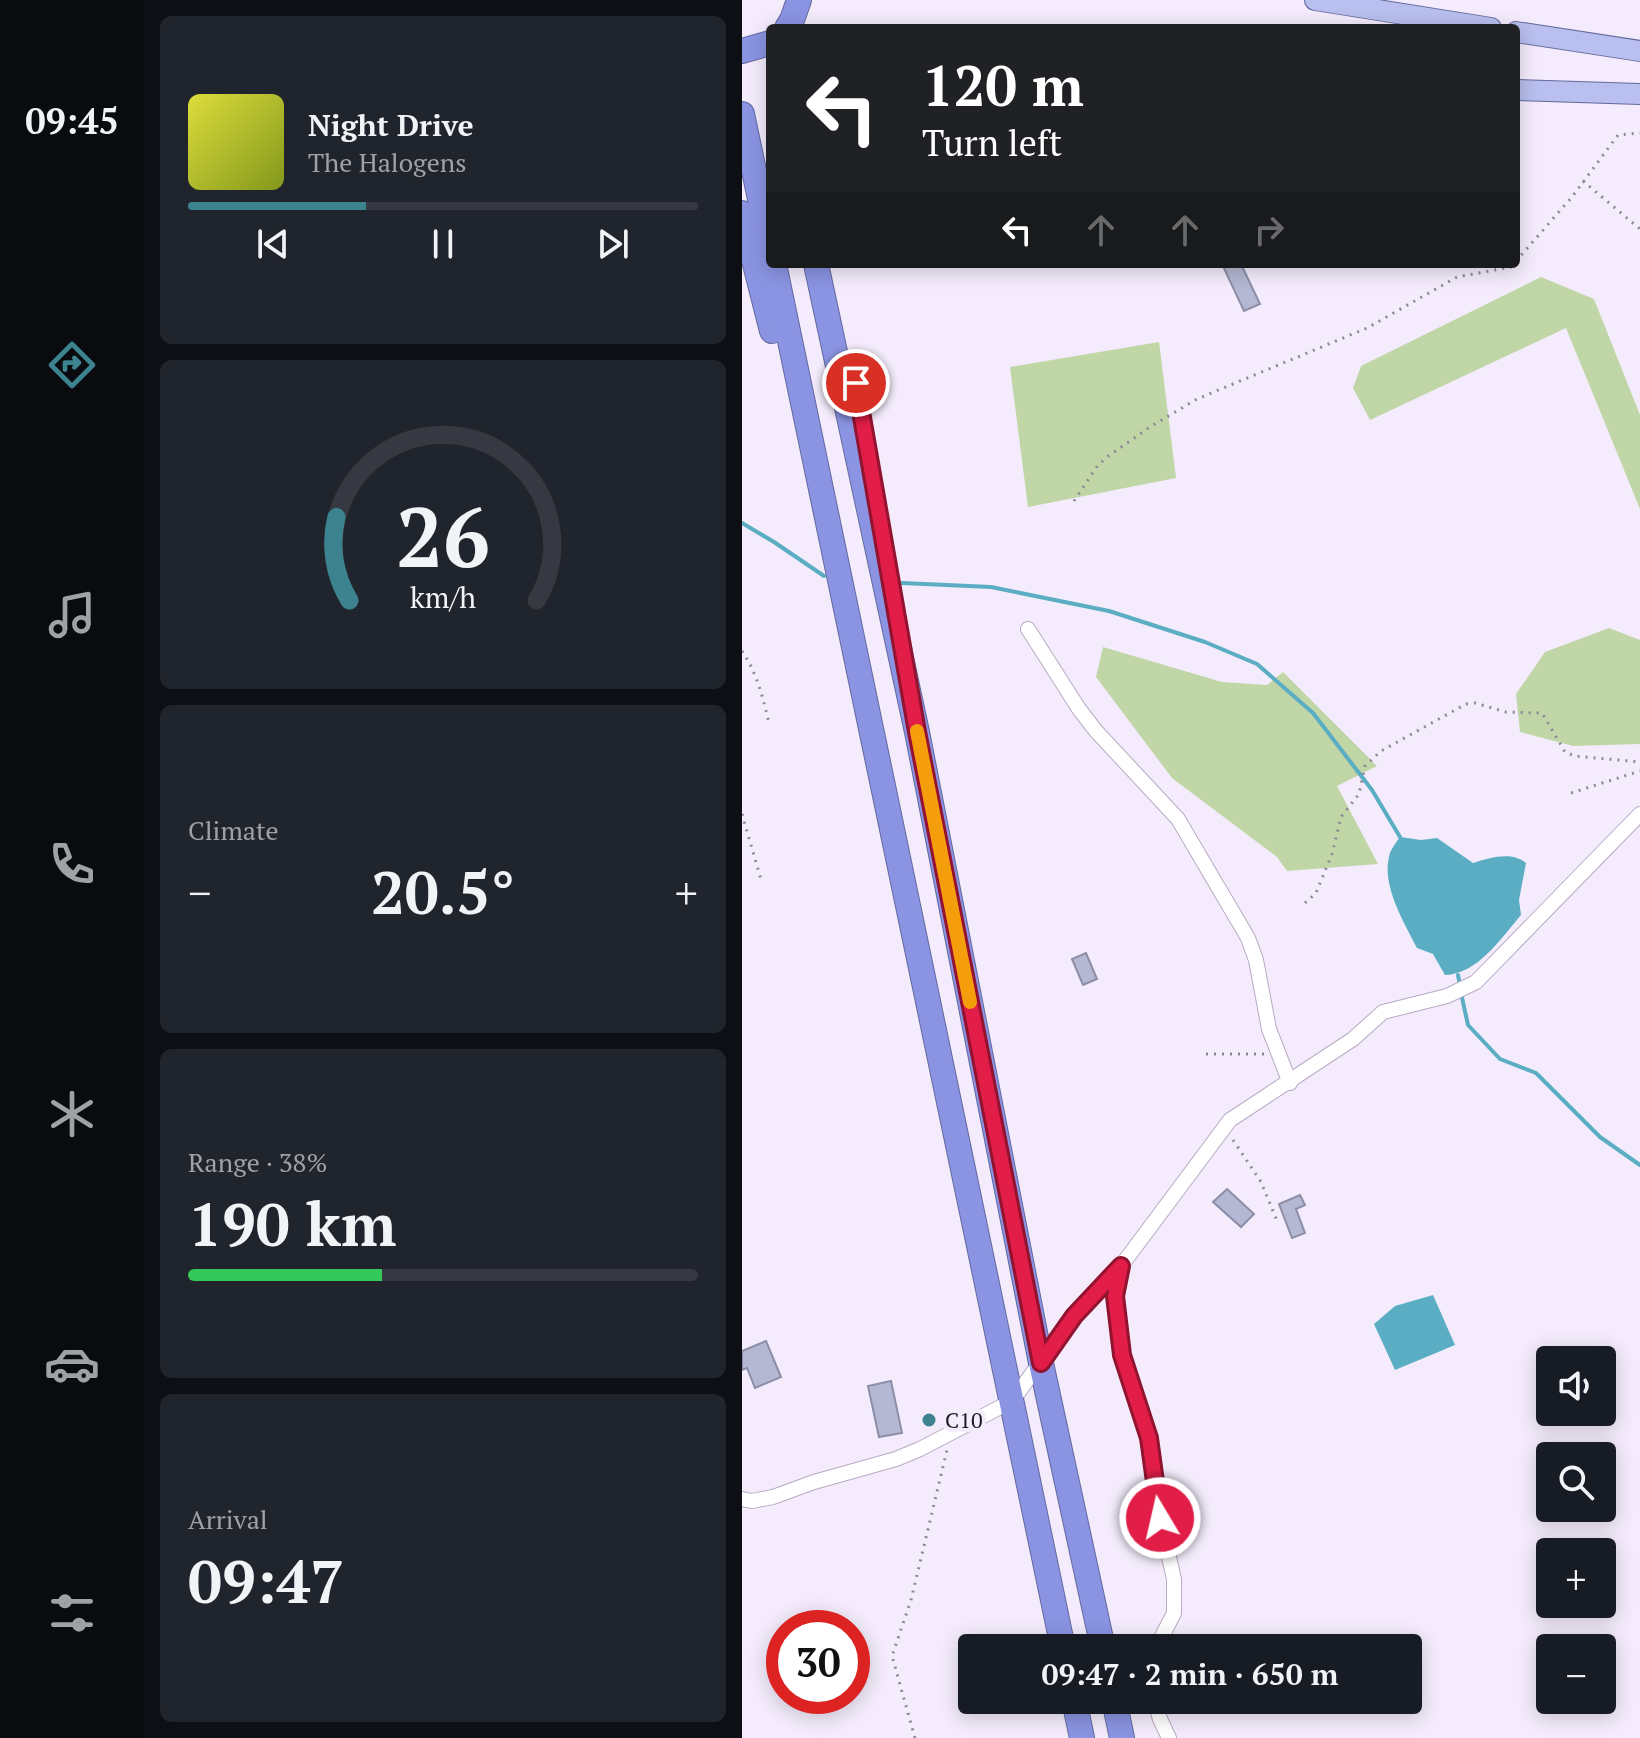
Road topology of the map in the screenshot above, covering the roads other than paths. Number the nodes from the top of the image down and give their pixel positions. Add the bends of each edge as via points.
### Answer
1 (1315, 0) edge
2 (1466, 24) edge
3 (1520, 33) edge
4 (766, 44) edge
5 (742, 51) edge
6 (1640, 51) edge
7 (1520, 90) edge
8 (1640, 94) edge
9 (742, 114) edge
10 (742, 213) edge
11 (766, 227) edge
12 (775, 268) edge
13 (817, 268) edge
14 (835, 268) edge
15 (1028, 629) dead end
16 (917, 732) junction
17 (874, 736) junction
18 (1640, 814) edge
19 (1290, 1083) junction
20 (1121, 1266) junction
21 (1041, 1363) junction
22 (1012, 1401) junction
23 (742, 1499) edge
24 (1060, 1634) edge
25 (1100, 1634) edge
26 (1163, 1634) edge
27 (1077, 1714) edge
28 (1117, 1714) edge
29 (1158, 1714) edge
30 (1082, 1738) edge
31 (1122, 1738) edge
32 (1169, 1738) edge

1 - 2 main road
3 - 6 main road
4 - 5 highway
7 - 8 main road
9 - 11 highway
10 - 17 highway
12 - 17 highway
13 - 16 highway
14 - 16 highway
15 - 19 street via 1096,731 1178,819 1248,938 1269,1029
16 - 21 highway
17 - 22 highway
18 - 19 street via 1476,982 1447,996 1383,1012
19 - 20 street via 1230,1120
20 - 21 street via 1074,1316
20 - 26 street via 1115,1296 1122,1355 1149,1438 1156,1501 1174,1579 1174,1613
21 - 22 street
21 - 25 highway
22 - 23 street via 896,1459 773,1497
22 - 24 highway
27 - 30 highway
28 - 31 highway
29 - 32 street

